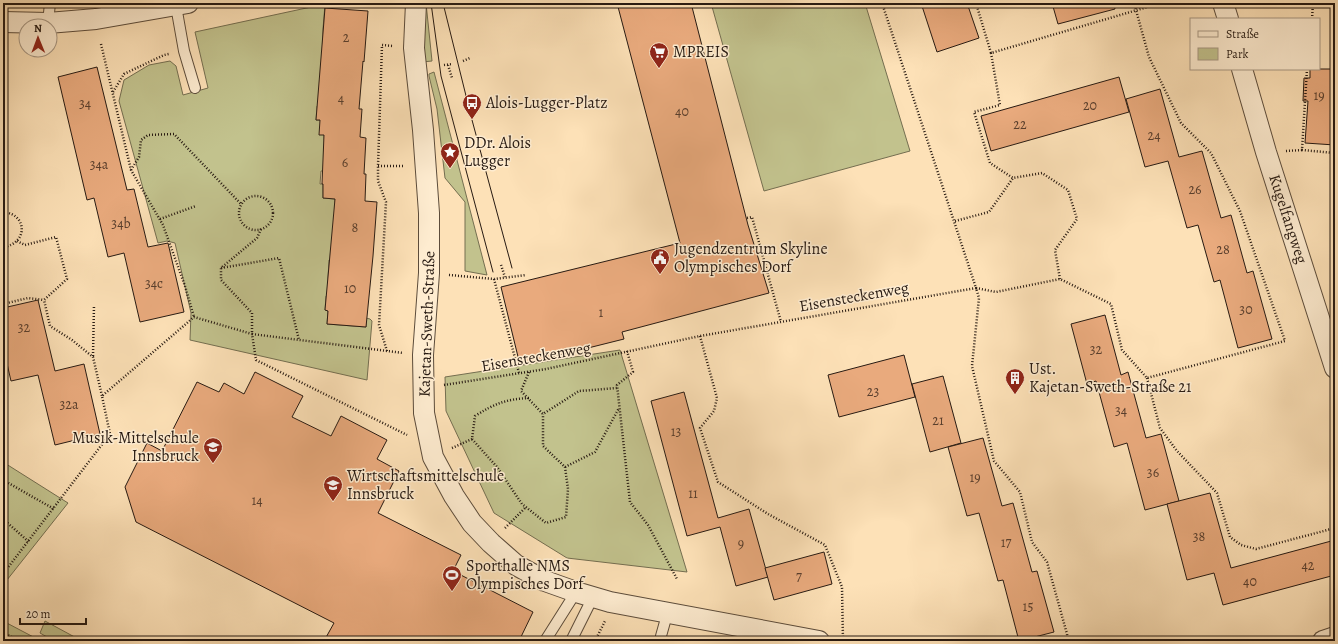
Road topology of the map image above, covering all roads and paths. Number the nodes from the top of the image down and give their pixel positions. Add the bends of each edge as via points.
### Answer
1 (50, 3) edge
2 (416, 3) edge
3 (882, 3) edge
4 (976, 3) edge
5 (1134, 3) edge
6 (1161, 3) edge
7 (1223, 3) edge
8 (1313, 3) edge
9 (182, 4) edge
10 (1136, 11) junction
11 (48, 18) edge
12 (1228, 18) edge
13 (1312, 18) edge
14 (3, 22) edge
15 (18, 22) edge
16 (58, 22) edge
17 (101, 44) dead end
18 (414, 48) junction
19 (184, 51) junction
20 (991, 53) junction
21 (470, 58) dead end
22 (462, 61) dead end
23 (452, 64) dead end
24 (444, 65) dead end
25 (448, 65) junction
26 (1242, 70) edge
27 (1307, 70) edge
28 (452, 78) dead end
29 (195, 88) dead end
30 (113, 92) junction
31 (1335, 153) edge
32 (378, 166) junction
33 (402, 166) dead end
34 (131, 170) junction
35 (1013, 178) junction
36 (241, 204) junction
37 (196, 206) dead end
38 (3, 212) edge
39 (747, 218) dead end
40 (160, 219) junction
41 (955, 221) junction
42 (261, 229) junction
43 (17, 241) junction
44 (3, 247) edge
45 (501, 265) dead end
46 (221, 268) junction
47 (430, 273) junction
48 (526, 275) dead end
49 (504, 277) junction
50 (494, 279) junction
51 (1060, 279) junction
52 (976, 288) junction
53 (44, 300) junction
54 (3, 304) edge
55 (94, 305) dead end
56 (194, 317) junction
57 (781, 322) junction
58 (252, 334) junction
59 (700, 336) junction
60 (299, 340) junction
61 (387, 350) junction
62 (627, 351) junction
63 (423, 355) junction
64 (93, 357) junction
65 (1335, 368) edge
66 (529, 372) junction
67 (519, 373) junction
68 (1147, 378) junction
69 (442, 386) dead end
70 (617, 388) junction
71 (102, 396) junction
72 (529, 398) junction
73 (620, 407) junction
74 (543, 414) junction
75 (430, 443) junction
76 (565, 467) junction
77 (3, 480) edge
78 (526, 507) junction
79 (54, 509) junction
80 (3, 519) edge
81 (1335, 528) edge
82 (29, 542) junction
83 (491, 544) junction
84 (3, 574) edge
85 (677, 578) dead end
86 (585, 594) junction
87 (668, 612) junction
88 (3, 632) edge
89 (1335, 637) edge
90 (18, 641) edge
91 (545, 641) edge
92 (571, 641) edge
93 (662, 641) edge
94 (819, 641) edge
95 (843, 641) edge
96 (1068, 641) edge
97 (1323, 641) edge

1 - 11 lane
2 - 18 street, Kajetan-Sweth-Straße
3 - 41 path
4 - 20 path
5 - 10 path
6 - 10 path
7 - 12 street
8 - 13 path
9 - 16 street via 96,19
9 - 19 lane
10 - 20 path
10 - 68 path via 1149,57 1181,123 1211,153 1240,210 1285,341
14 - 15 street
17 - 30 path
18 - 32 path via 382,45
18 - 47 street, Kajetan-Sweth-Straße via 429,213
19 - 29 lane
19 - 30 path via 164,55 124,74
20 - 35 path via 1000,105 974,112 990,163
21 - 22 path
23 - 25 path
24 - 25 path
25 - 28 path
26 - 65 street, Kugelfangweg
27 - 31 path via 1302,150
30 - 34 path
32 - 33 path
32 - 61 path via 378,181 386,202 379,325
34 - 36 path via 138,157 141,140 148,135 174,134
34 - 40 path
35 - 41 path via 989,212
35 - 51 path via 1042,173 1068,190 1077,219 1055,250
36 - 42 path via 241,221 245,226
36 - 42 path via 249,197 255,196 270,202 274,212 273,218
37 - 40 path
38 - 43 path via 18,220 22,231
39 - 57 path via 752,217
40 - 56 path
41 - 52 path
42 - 46 path via 257,238
43 - 44 path via 13,245
43 - 53 path via 25,245 56,237 67,279
45 - 49 path
46 - 58 path via 221,280 252,313
46 - 60 path via 279,258
47 - 50 path
47 - 63 street, Kajetan-Sweth-Straße
48 - 49 path
49 - 50 path
50 - 67 path
51 - 52 path via 996,292
51 - 68 path via 1111,304 1122,350
52 - 57 path, Eisensteckenweg
52 - 96 path via 979,298 972,366 994,461 1020,492 1032,542 1047,562
53 - 54 path via 28,298
53 - 64 path via 50,326
55 - 64 path
56 - 58 path
56 - 71 path
57 - 59 path, Eisensteckenweg
58 - 60 path
58 - 75 path via 256,360 407,435
59 - 62 path, Eisensteckenweg
59 - 95 path via 717,398 714,411 700,428 718,482 768,514 825,545 842,587
60 - 61 path
61 - 63 path
62 - 66 path, Eisensteckenweg
62 - 70 path via 633,372 617,385
63 - 75 street, Kajetan-Sweth-Straße via 424,413
64 - 71 path
66 - 67 path, Eisensteckenweg
66 - 72 path via 521,391
67 - 69 path, Eisensteckenweg
68 - 81 path via 1160,428 1217,492 1230,537 1241,545 1256,549
70 - 73 path
70 - 74 path via 578,391
71 - 79 path via 110,434
72 - 74 path
72 - 78 path via 511,399 475,416 472,439 497,467
73 - 76 path via 595,452
73 - 85 path via 630,502 648,525
74 - 76 path via 544,446
75 - 83 street, Kajetan-Sweth-Straße via 433,457 454,496 472,523
76 - 78 path via 568,488 566,517 546,523
77 - 79 path
78 - 83 path
79 - 82 path
80 - 82 path
82 - 84 path
83 - 86 street, Kajetan-Sweth-Straße via 516,565 545,581
86 - 87 street, Kajetan-Sweth-Straße via 610,602
86 - 91 lane
86 - 92 lane
87 - 93 lane
87 - 94 street, Kajetan-Sweth-Straße
88 - 90 path
89 - 97 street

